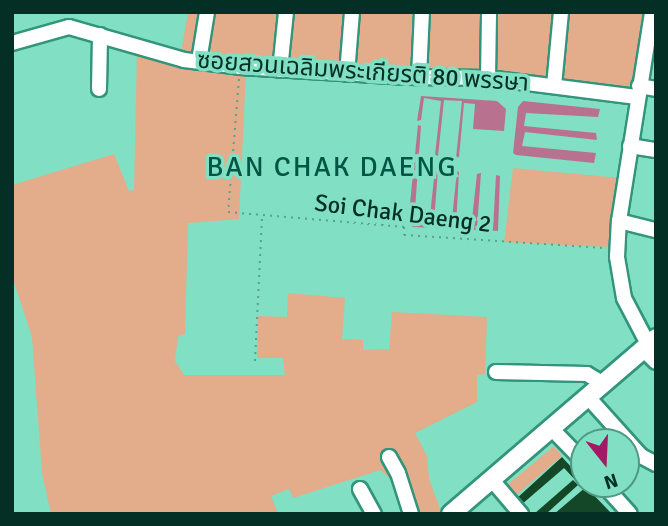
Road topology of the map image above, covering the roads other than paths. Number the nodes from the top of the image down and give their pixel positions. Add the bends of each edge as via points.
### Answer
1 (207, 12) edge
2 (286, 12) edge
3 (352, 12) edge
4 (422, 12) edge
5 (489, 12) edge
6 (561, 12) edge
7 (652, 12) edge
8 (652, 33) edge
9 (100, 35) junction
10 (12, 43) edge
11 (199, 61) junction
12 (280, 70) junction
13 (347, 74) junction
14 (419, 78) junction
15 (488, 78) junction
16 (554, 86) junction
17 (99, 89) dead end
18 (656, 89) edge
19 (638, 92) junction
20 (630, 146) junction
21 (656, 150) edge
22 (619, 221) junction
23 (656, 230) edge
24 (651, 348) edge
25 (496, 372) dead end
26 (602, 383) junction
27 (587, 397) junction
28 (551, 428) junction
29 (570, 448) edge
30 (389, 457) dead end
31 (656, 464) edge
32 (492, 480) junction
33 (360, 489) dead end
34 (616, 498) edge
35 (453, 513) edge
36 (374, 514) edge
37 (411, 514) edge
38 (521, 514) edge
39 (630, 514) edge

1 - 11 street
2 - 12 street
3 - 13 street
4 - 14 street
5 - 15 street
6 - 16 street
7 - 8 street
8 - 19 street
9 - 10 street, ซอยสวนเฉลิมพระเกียรติ 80 พรรษา via 69,27
9 - 11 street, ซอยสวนเฉลิมพระเกียรติ 80 พรรษา
9 - 17 street
11 - 12 street, ซอยสวนเฉลิมพระเกียรติ 80 พรรษา
12 - 13 street, ซอยสวนเฉลิมพระเกียรติ 80 พรรษา
13 - 14 street, ซอยสวนเฉลิมพระเกียรติ 80 พรรษา
14 - 15 street, ซอยสวนเฉลิมพระเกียรติ 80 พรรษา
15 - 16 street, ซอยสวนเฉลิมพระเกียรติ 80 พรรษา
16 - 19 street, ซอยสวนเฉลิมพระเกียรติ 80 พรรษา
18 - 19 street, ซอยสวนเฉลิมพระเกียรติ 80 พรรษา
19 - 20 street
20 - 21 street
20 - 22 street
22 - 23 street
22 - 24 street via 619,284
24 - 26 main road
25 - 26 street via 587,374
26 - 27 main road
27 - 28 main road
27 - 31 street via 641,456
28 - 29 street
28 - 32 main road
30 - 37 street
32 - 35 main road
32 - 38 street
33 - 36 street
34 - 39 street

